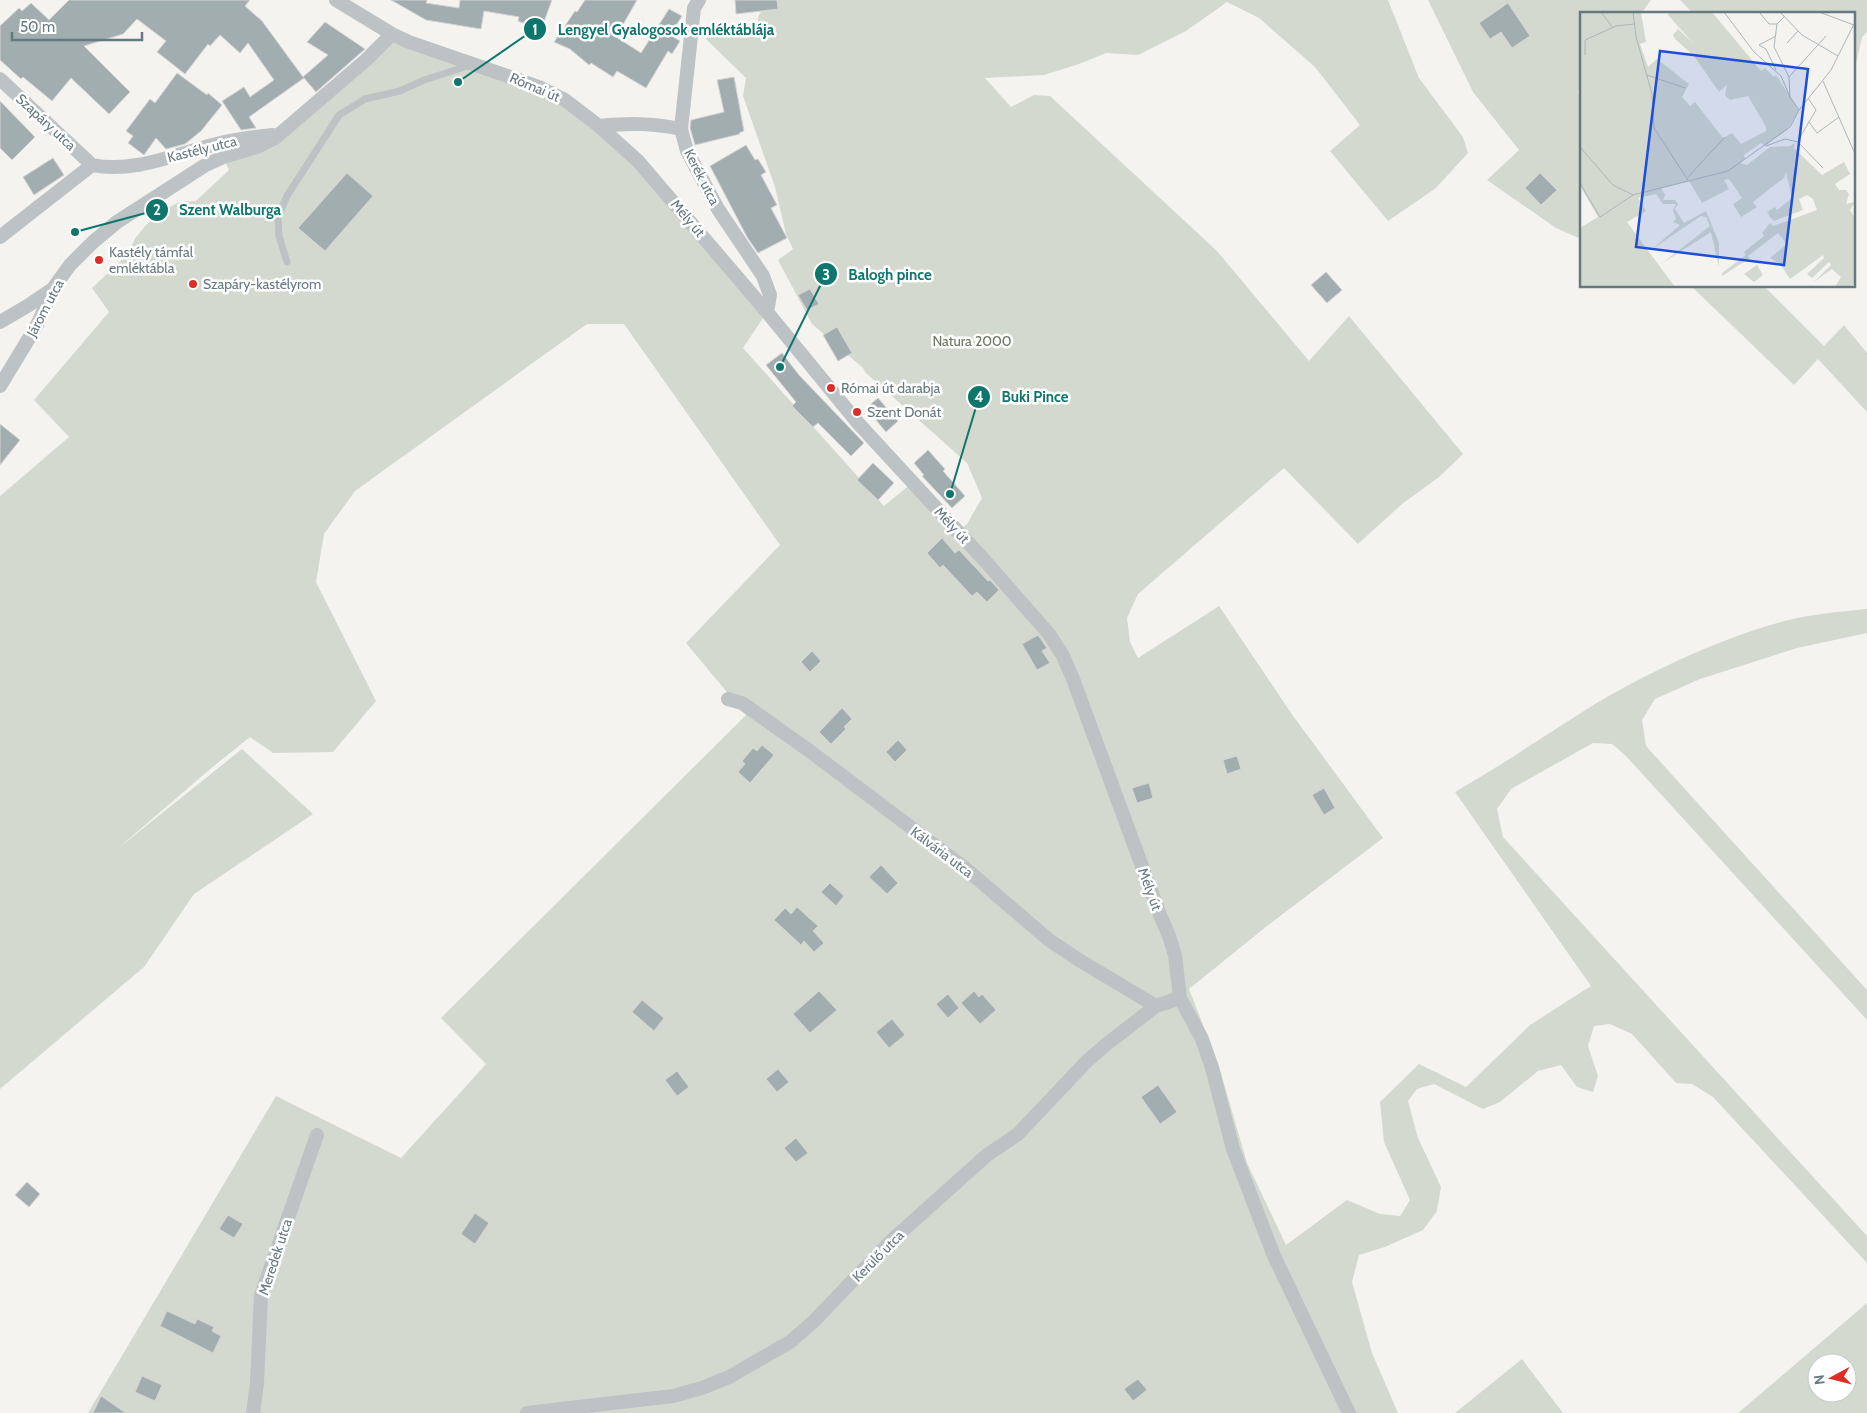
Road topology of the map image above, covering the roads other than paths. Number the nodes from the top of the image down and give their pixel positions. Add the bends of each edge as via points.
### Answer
1 (336, 0) edge
2 (699, 0) edge
3 (392, 34) junction
4 (471, 64) junction
5 (0, 79) edge
6 (599, 126) junction
7 (681, 129) junction
8 (279, 134) junction
9 (92, 165) junction
10 (0, 237) edge
11 (287, 262) dead end
12 (54, 287) junction
13 (767, 312) junction
14 (0, 322) edge
15 (0, 386) edge
16 (728, 699) dead end
17 (1180, 998) junction
18 (1156, 1006) junction
19 (317, 1135) dead end
20 (253, 1413) edge
21 (527, 1413) edge
22 (1349, 1413) edge

1 - 3 street, Római út
2 - 7 street, Kerék utca via 694,8
3 - 4 street, Római út
3 - 8 street
4 - 6 street, Római út via 565,100
4 - 11 lane via 400,91 365,99 339,115 287,196 278,216 279,236
5 - 9 street, Szapáry utca
6 - 7 street via 626,123
6 - 13 street, Mély út via 658,183
7 - 13 street, Kerék utca via 687,151 718,209 763,276 770,294
8 - 9 street, Kastély utca via 211,145 127,167
8 - 12 street, Járom utca via 257,147 204,166 117,222 70,265
9 - 10 street
12 - 14 street
12 - 15 street, Járom utca via 37,324
13 - 17 street, Mély út via 858,423 1049,634 1073,679 1169,936
16 - 18 street, Kálvária utca via 742,703 811,752 966,869 1050,940
17 - 18 street, Kerülő utca
17 - 22 street, Mély út via 1202,1040 1233,1149 1274,1256
18 - 21 street, Kerülő utca via 1087,1061 1018,1134 987,1155 890,1242 814,1322 790,1342 729,1377 673,1396
19 - 20 street, Meredek utca via 261,1295

